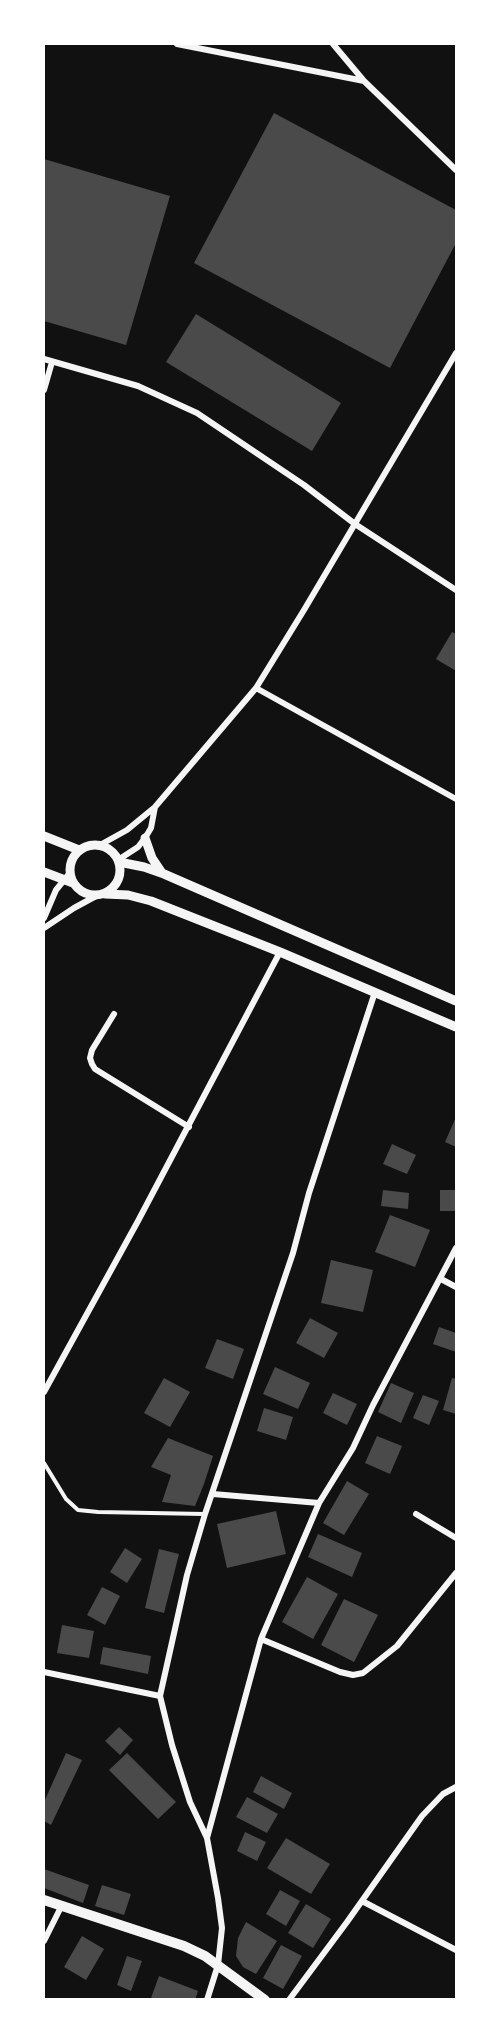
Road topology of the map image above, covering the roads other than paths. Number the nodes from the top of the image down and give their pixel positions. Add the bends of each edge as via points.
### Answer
1 (177, 44) edge
2 (333, 44) edge
3 (364, 81) junction
4 (456, 170) edge
5 (456, 353) edge
6 (44, 359) edge
7 (52, 362) junction
8 (44, 390) edge
9 (355, 524) junction
10 (456, 590) edge
11 (256, 688) junction
12 (456, 799) edge
13 (155, 807) junction
14 (44, 836) edge
15 (145, 838) junction
16 (100, 845) junction
17 (79, 850) junction
18 (119, 861) junction
19 (44, 872) edge
20 (164, 874) junction
21 (68, 879) junction
22 (101, 894) junction
23 (44, 918) edge
24 (44, 928) edge
25 (280, 952) junction
26 (375, 992) junction
27 (456, 1001) edge
28 (114, 1014) dead end
29 (456, 1027) edge
30 (189, 1126) junction
31 (456, 1248) edge
32 (441, 1279) junction
33 (456, 1287) edge
34 (44, 1392) edge
35 (44, 1463) edge
36 (213, 1494) junction
37 (319, 1503) junction
38 (205, 1514) junction
39 (416, 1514) dead end
40 (456, 1538) edge
41 (456, 1574) edge
42 (261, 1639) junction
43 (44, 1672) edge
44 (160, 1696) junction
45 (456, 1787) edge
46 (207, 1838) junction
47 (44, 1900) edge
48 (362, 1901) junction
49 (61, 1907) junction
50 (44, 1941) edge
51 (456, 1950) edge
52 (218, 1965) junction
53 (207, 2000) edge
54 (265, 2000) edge
55 (289, 2000) edge

1 - 3 street
2 - 3 street
3 - 4 street
5 - 9 street
6 - 7 street
7 - 8 street
7 - 9 street via 138,386 197,413
9 - 10 street
9 - 11 street
11 - 12 street
11 - 13 street
13 - 15 street
13 - 16 street via 127,830
14 - 17 street
15 - 18 street
15 - 20 street via 152,858
16 - 17 street
16 - 18 street via 111,850
17 - 21 street via 71,860
18 - 20 street
18 - 22 street via 118,881
19 - 21 street
20 - 27 street
21 - 22 street via 79,890
21 - 23 street via 50,899
22 - 24 street
22 - 25 street via 151,901
25 - 26 street
25 - 30 street
26 - 29 street
26 - 36 street
28 - 30 street via 92,1050 90,1058 95,1069
30 - 34 street
31 - 32 street
32 - 33 street
32 - 37 street via 353,1448
35 - 38 lane via 66,1499 78,1510
36 - 37 street
36 - 38 street
37 - 42 street
38 - 44 street
39 - 40 street
41 - 42 street via 397,1646 363,1673 340,1672
42 - 46 street
43 - 44 street
44 - 46 street via 187,1791
45 - 48 street via 443,1794 422,1816
46 - 52 street via 222,1928
47 - 49 main road
48 - 51 street
48 - 55 street
49 - 50 street
49 - 52 main road via 184,1946
52 - 53 street
52 - 54 main road

